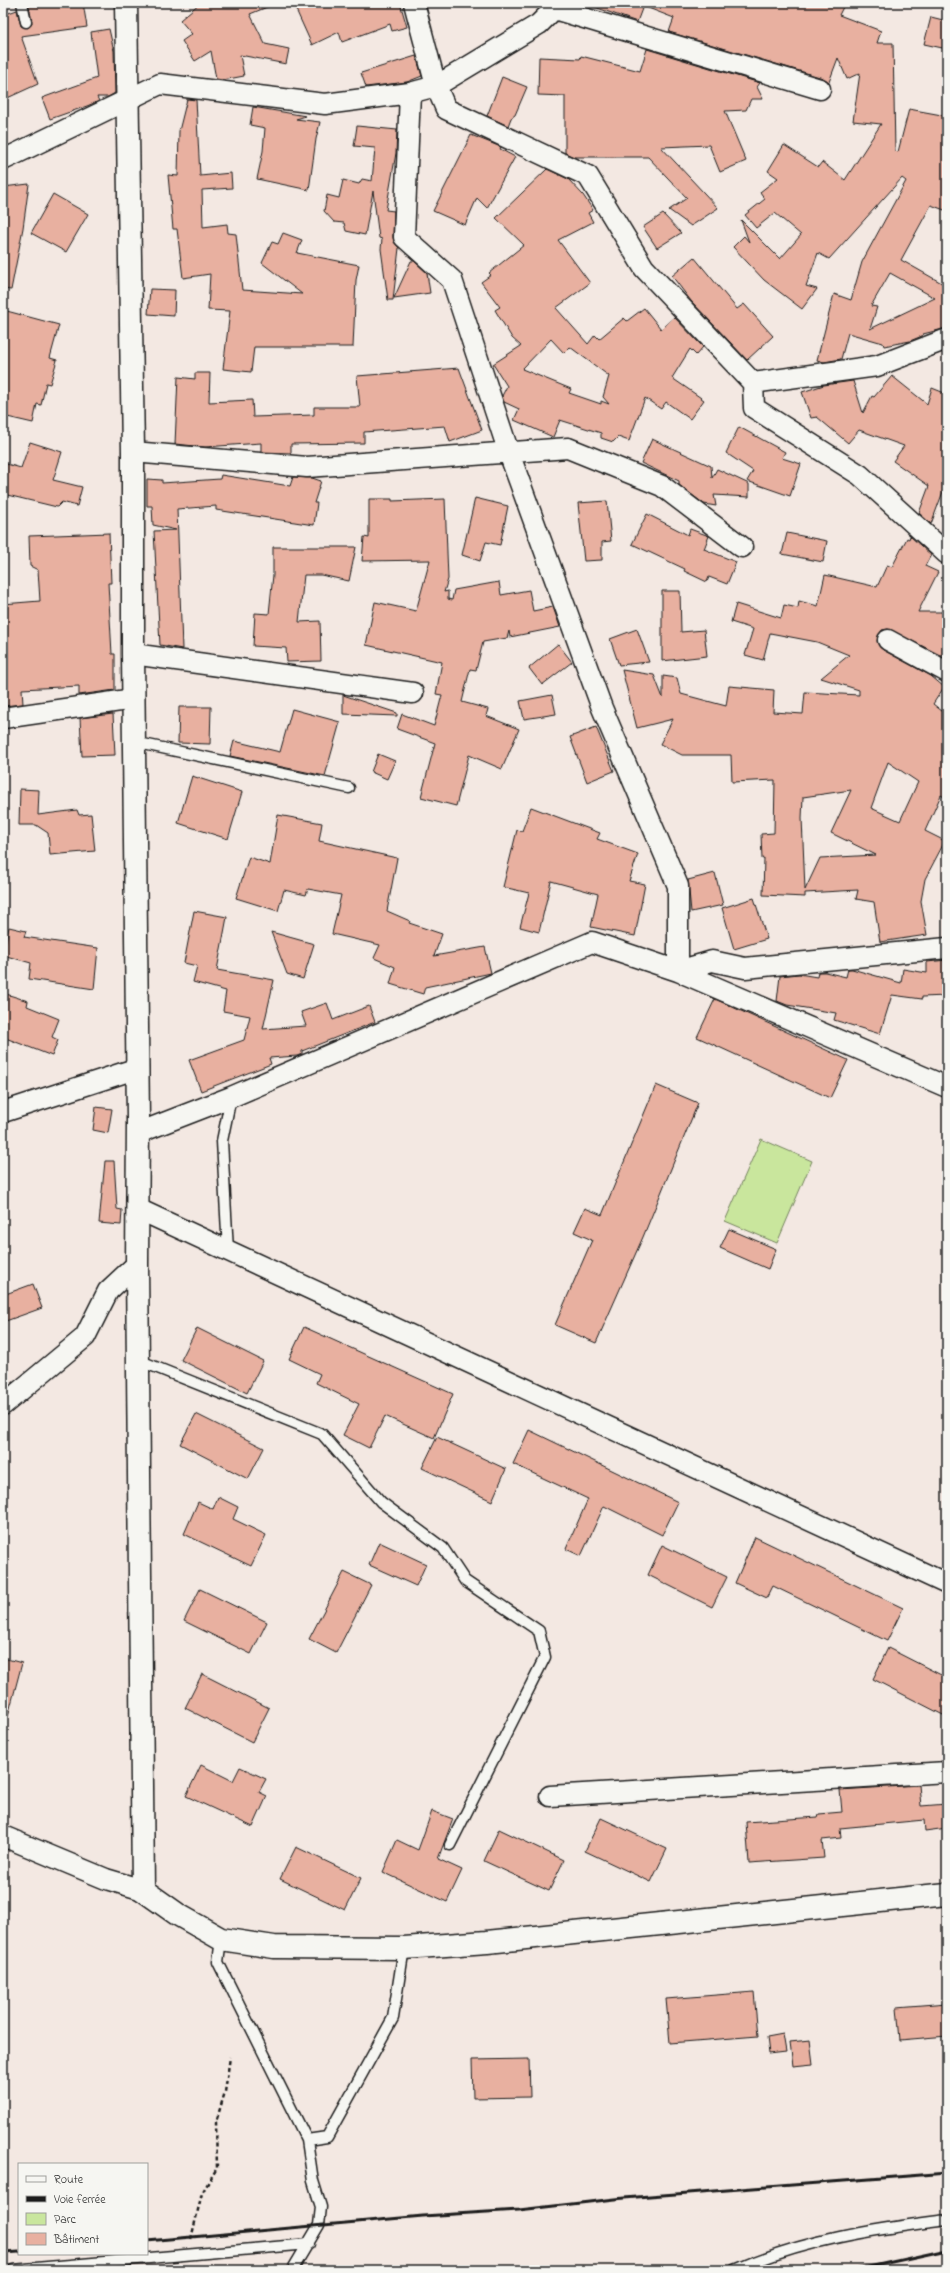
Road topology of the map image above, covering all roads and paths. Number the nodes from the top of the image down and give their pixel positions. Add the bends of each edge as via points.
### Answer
1 (22, 3) edge
2 (126, 3) edge
3 (414, 3) edge
4 (557, 6) edge
5 (26, 22) dead end
6 (436, 86) junction
7 (820, 89) dead end
8 (410, 93) junction
9 (129, 100) junction
10 (3, 160) edge
11 (947, 339) edge
12 (753, 384) junction
13 (133, 452) junction
14 (509, 453) junction
15 (742, 547) dead end
16 (947, 554) edge
17 (888, 640) dead end
18 (133, 654) junction
19 (947, 672) edge
20 (413, 693) dead end
21 (134, 699) junction
22 (3, 718) edge
23 (134, 742) junction
24 (349, 788) dead end
25 (947, 948) edge
26 (678, 970) junction
27 (138, 1068) junction
28 (947, 1087) edge
29 (231, 1097) junction
30 (3, 1112) edge
31 (138, 1133) junction
32 (138, 1209) junction
33 (228, 1250) junction
34 (137, 1264) junction
35 (138, 1360) junction
36 (3, 1405) edge
37 (947, 1584) edge
38 (947, 1772) edge
39 (550, 1796) dead end
40 (3, 1836) edge
41 (450, 1845) dead end
42 (143, 1890) junction
43 (947, 1894) edge
44 (221, 1939) junction
45 (404, 1948) junction
46 (230, 2057) dead end
47 (307, 2140) junction
48 (947, 2220) edge
49 (309, 2244) junction
50 (188, 2254) junction
51 (13, 2270) edge
52 (294, 2270) edge
53 (735, 2270) edge

1 - 5 lane
2 - 9 street
3 - 6 street
4 - 6 street via 539,24
4 - 7 street
6 - 8 street
6 - 12 street via 446,109 588,176 644,268
8 - 9 street via 325,104 160,84
8 - 14 street via 404,237 452,280
9 - 10 street
9 - 13 street
11 - 12 street via 877,366
12 - 16 street via 754,408 860,475
13 - 14 street via 307,467
13 - 18 street
14 - 15 street via 568,448 662,486
14 - 26 street via 602,708 678,886
17 - 19 street
18 - 20 street
18 - 21 street
21 - 22 street
21 - 23 street
23 - 24 lane
23 - 27 street
25 - 26 street via 745,968 712,961
26 - 28 street
26 - 29 street via 592,942
27 - 30 street
27 - 31 street
29 - 31 street
29 - 33 lane via 222,1141
31 - 32 street
32 - 33 street
32 - 34 street
33 - 37 street
34 - 35 street
34 - 36 street via 108,1292 85,1337
35 - 41 lane via 322,1434 381,1502 443,1548 465,1581 539,1631 545,1657
35 - 42 street
38 - 39 street
40 - 42 street via 106,1879
42 - 44 street via 177,1914
43 - 45 street via 486,1942
44 - 45 street via 274,1947
44 - 47 lane via 218,1962
45 - 47 lane via 393,2018 327,2137
46 - 50 path via 225,2092 216,2122 218,2168 202,2193
47 - 49 lane via 313,2181 321,2207 319,2225
48 - 53 lane via 867,2230 766,2256
49 - 50 lane
49 - 52 lane
50 - 51 lane

